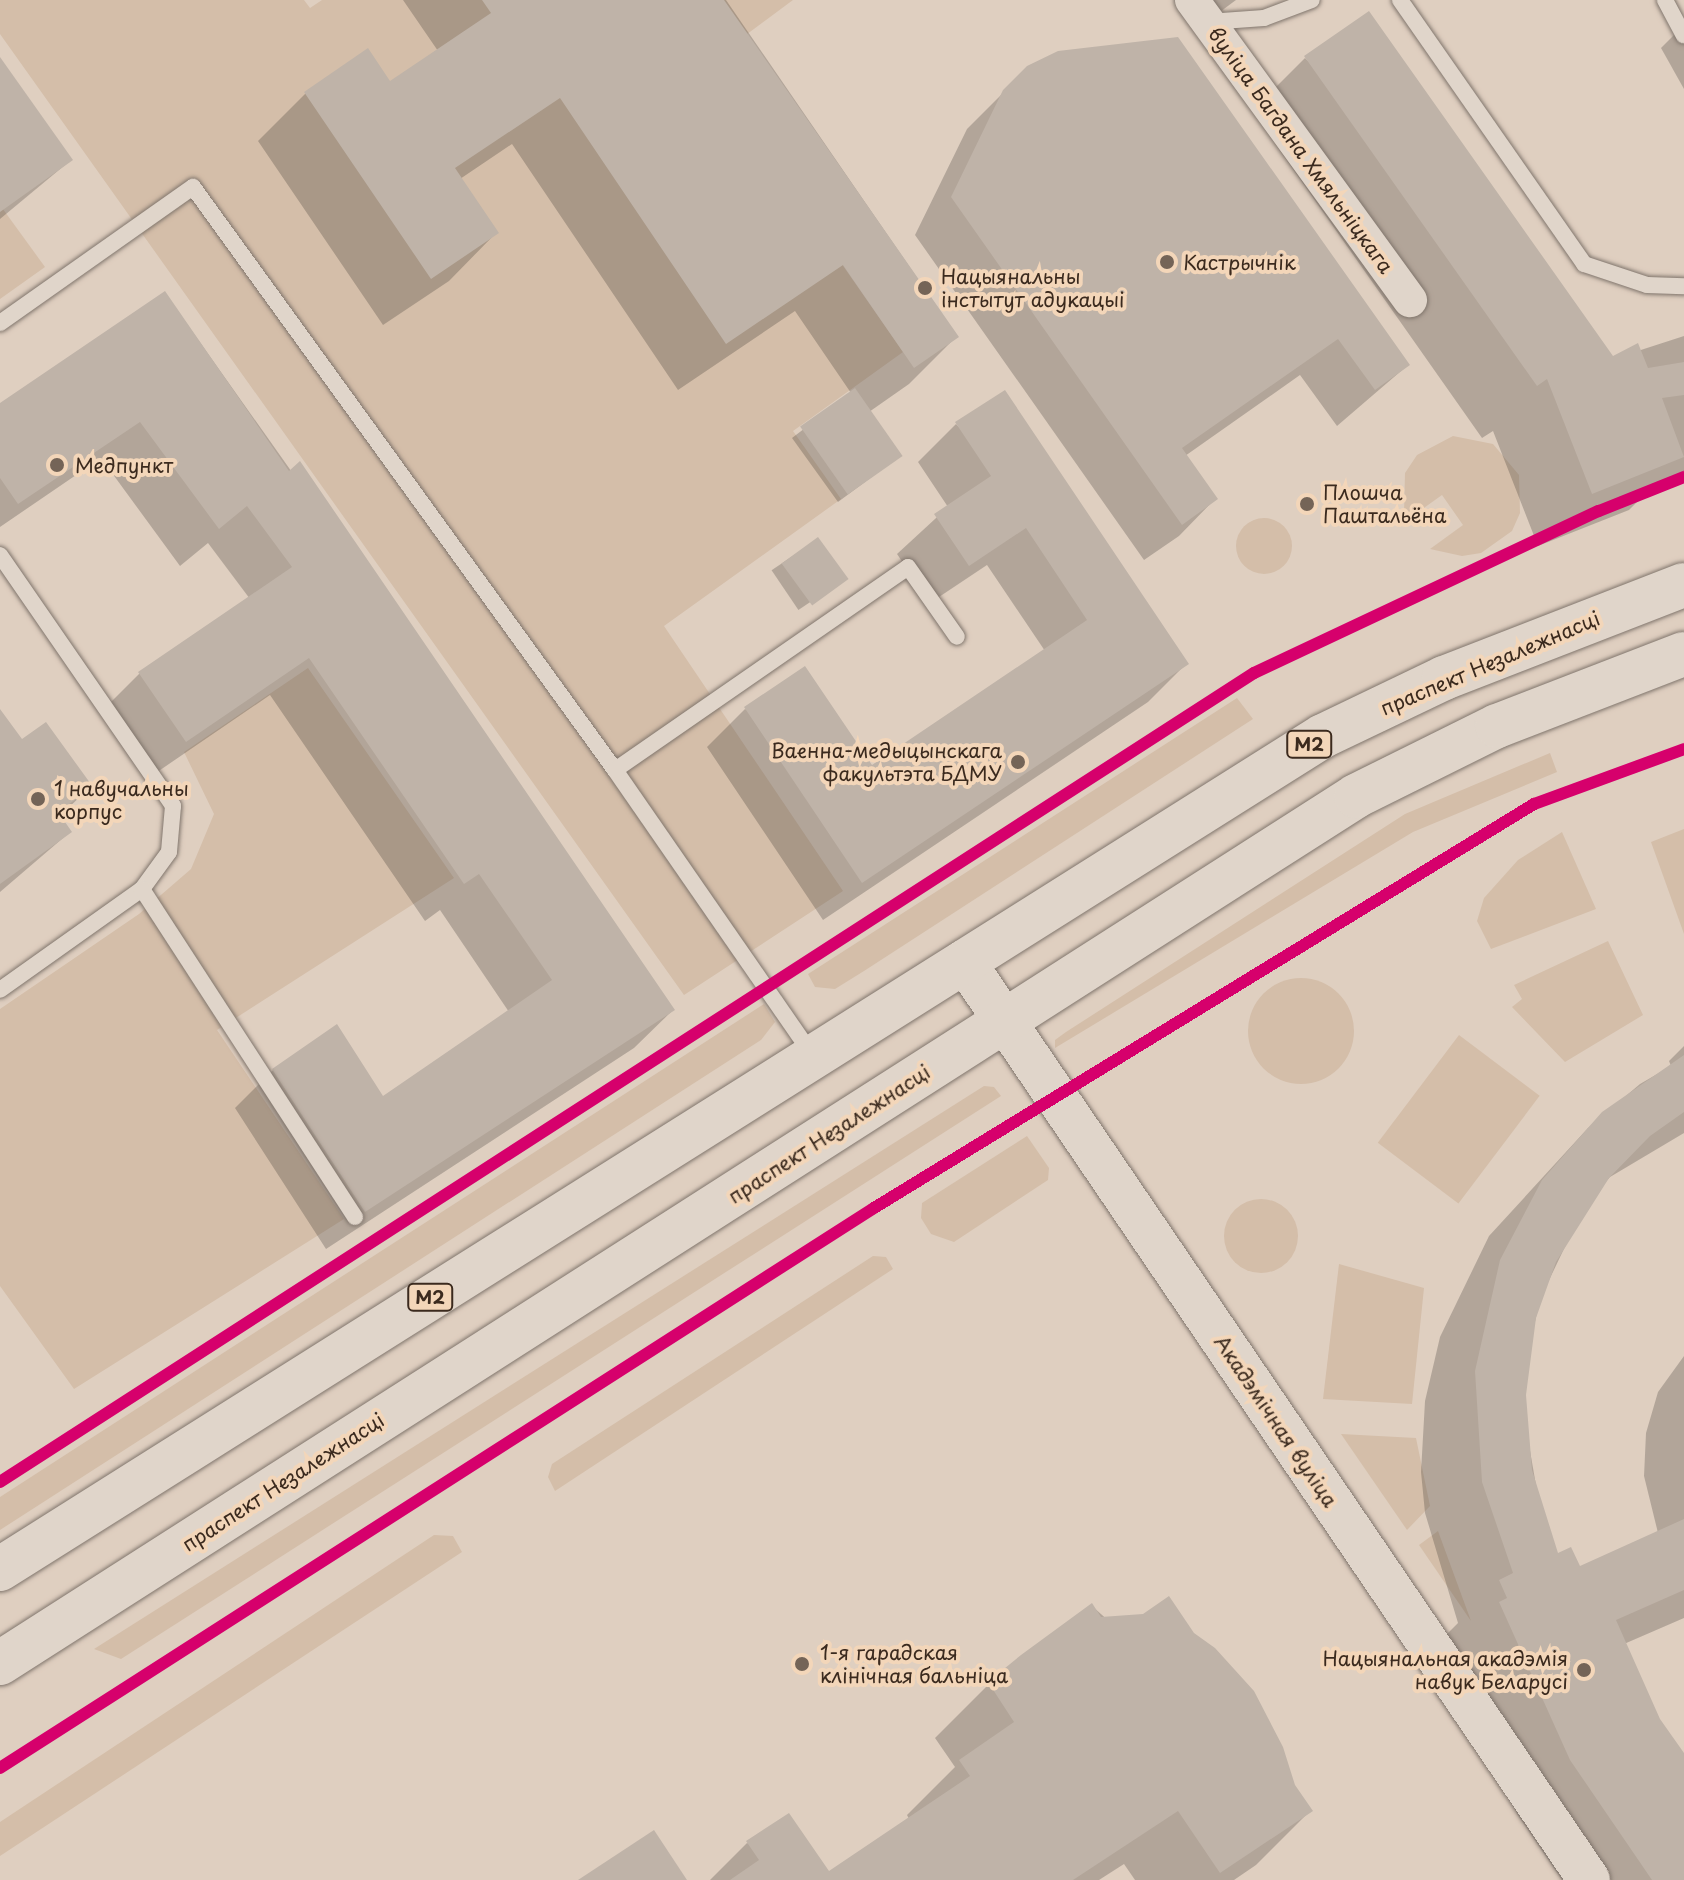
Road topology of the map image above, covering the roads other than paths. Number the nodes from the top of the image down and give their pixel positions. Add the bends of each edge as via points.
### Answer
1 (1312, 0) edge
2 (1400, 0) edge
3 (1665, 0) edge
4 (1200, 11) edge
5 (1684, 35) edge
6 (1684, 286) edge
7 (1410, 300) dead end
8 (0, 323) edge
9 (0, 555) edge
10 (1684, 585) edge
11 (957, 637) dead end
12 (1684, 654) edge
13 (615, 770) junction
14 (142, 889) junction
15 (964, 961) junction
16 (0, 990) edge
17 (1004, 1022) junction
18 (813, 1055) junction
19 (355, 1217) dead end
20 (0, 1569) edge
21 (0, 1663) edge
22 (1589, 1880) edge

1 - 4 lane via 1264,18
2 - 6 lane via 1584,264 1647,285
3 - 5 lane
4 - 7 street, вуліца Багдана Хмяльніцкага
8 - 13 lane via 193,187
9 - 14 lane via 173,806 169,852
10 - 15 main road, праспект Незалежнасці / М2 via 1444,678 1323,736
11 - 13 lane via 908,567
12 - 17 main road, праспект Незалежнасці via 1497,726 1356,796
13 - 18 lane
14 - 16 lane
14 - 19 lane
15 - 17 street, Акадэмічная вуліца
15 - 18 main road, праспект Незалежнасці / М2
17 - 21 main road, праспект Незалежнасці
17 - 22 street, Акадэмічная вуліца
18 - 20 main road, праспект Незалежнасці / М2

